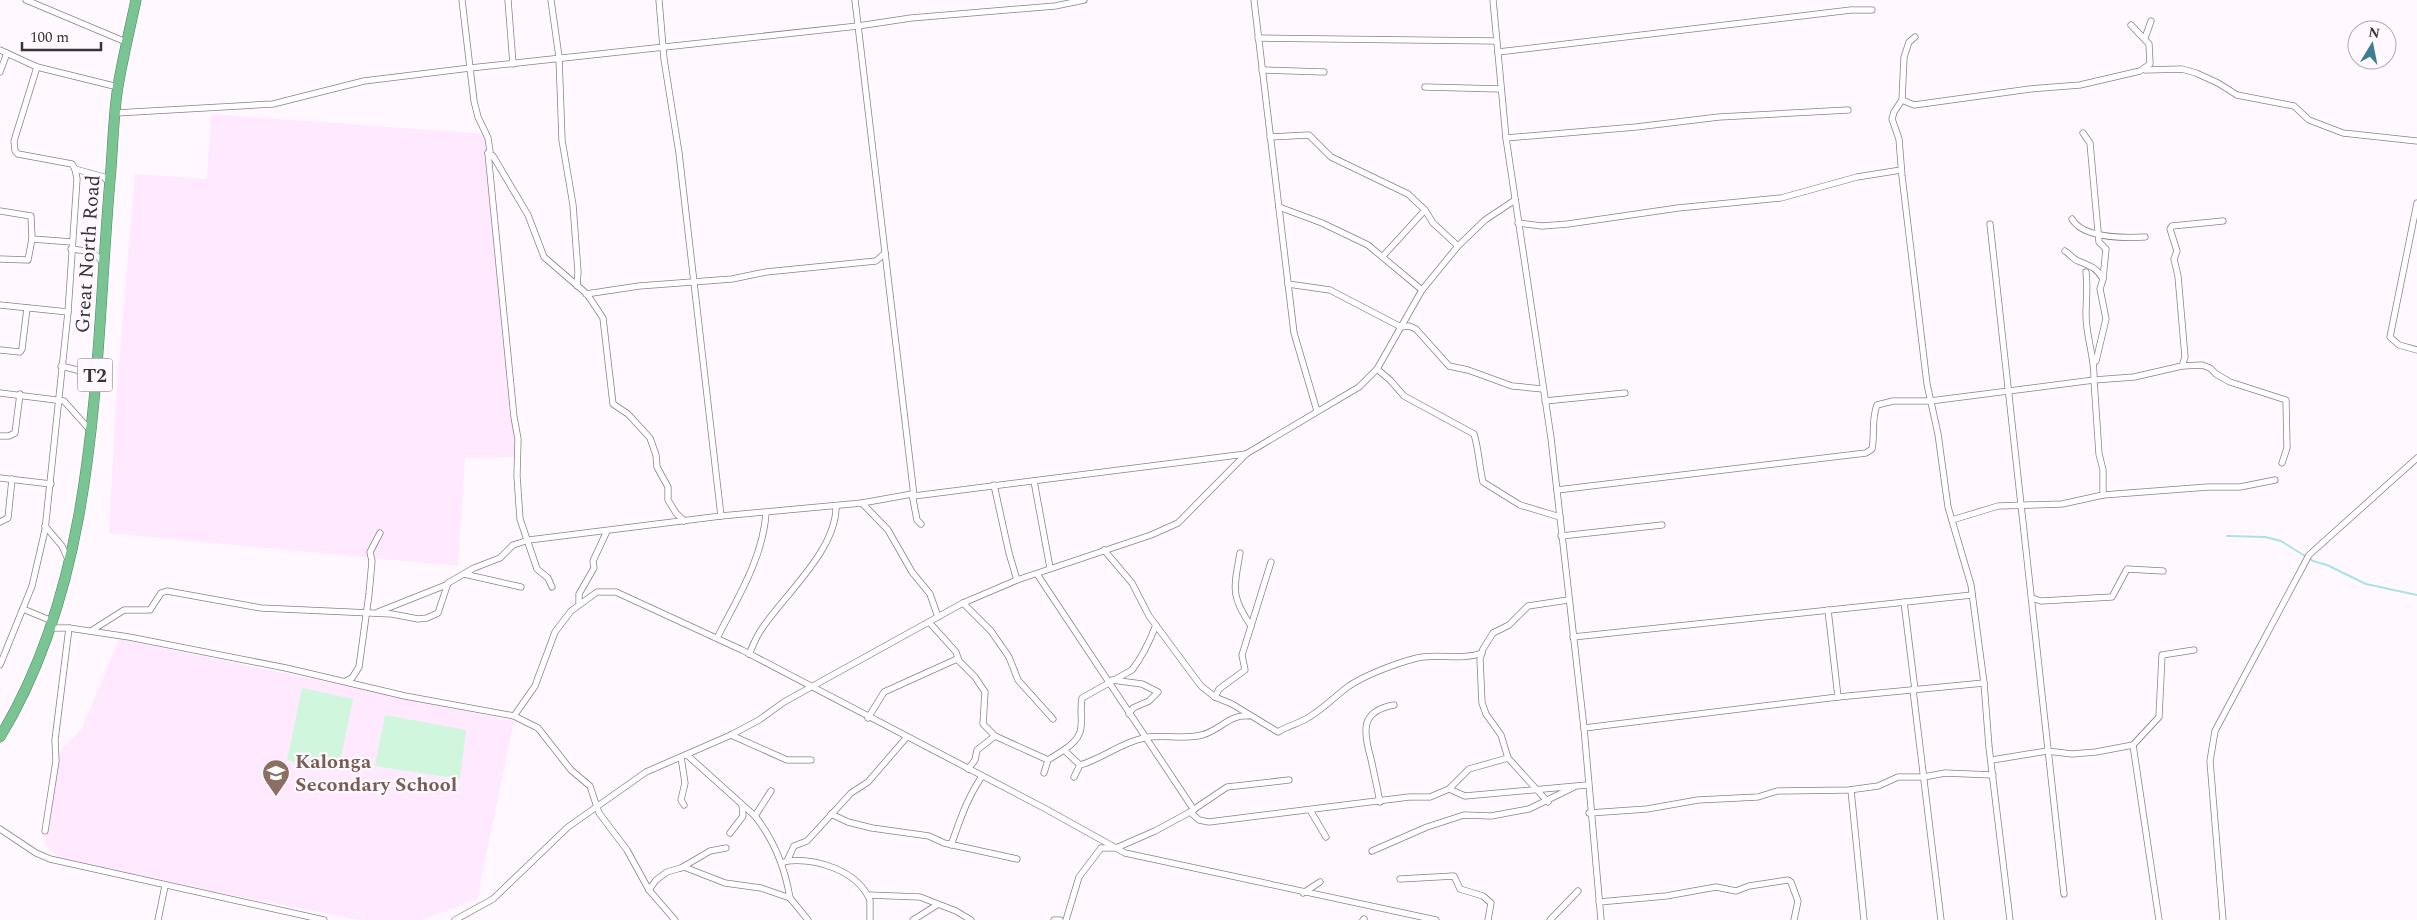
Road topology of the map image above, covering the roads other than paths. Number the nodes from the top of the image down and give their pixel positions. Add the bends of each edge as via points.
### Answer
1 (26, 0) edge
2 (136, 0) edge
3 (462, 0) edge
4 (508, 0) edge
5 (552, 0) edge
6 (659, 0) edge
7 (856, 0) edge
8 (1084, 0) edge
9 (1254, 0) edge
10 (1493, 0) edge
11 (1054, 3) edge
12 (1872, 10) dead end
13 (2151, 21) dead end
14 (858, 26) junction
15 (2131, 26) dead end
16 (1915, 37) dead end
17 (1258, 38) junction
18 (2145, 38) junction
19 (1496, 41) junction
20 (126, 42) junction
21 (663, 46) junction
22 (0, 50) edge
23 (1498, 52) junction
24 (6, 53) junction
25 (559, 57) junction
26 (513, 64) junction
27 (37, 67) junction
28 (470, 68) junction
29 (1262, 70) junction
30 (2145, 70) junction
31 (0, 72) edge
32 (1324, 72) dead end
33 (118, 87) junction
34 (1425, 87) dead end
35 (1501, 89) junction
36 (1902, 100) junction
37 (1848, 110) dead end
38 (116, 113) junction
39 (2083, 133) dead end
40 (1270, 137) junction
41 (1506, 138) junction
42 (2417, 141) edge
43 (488, 153) junction
44 (76, 169) junction
45 (1901, 170) junction
46 (110, 184) junction
47 (1515, 200) junction
48 (2417, 203) edge
49 (1279, 207) junction
50 (1425, 210) junction
51 (0, 212) edge
52 (2072, 219) dead end
53 (2223, 221) dead end
54 (1518, 223) junction
55 (1990, 224) dead end
56 (2098, 234) junction
57 (2145, 237) dead end
58 (32, 238) junction
59 (72, 242) junction
60 (1458, 246) junction
61 (71, 249) junction
62 (2066, 251) dead end
63 (885, 254) junction
64 (1383, 256) junction
65 (0, 259) edge
66 (880, 260) junction
67 (103, 264) junction
68 (887, 264) junction
69 (2086, 272) dead end
70 (2103, 279) junction
71 (693, 281) junction
72 (1288, 284) junction
73 (577, 286) junction
74 (1422, 290) junction
75 (586, 294) junction
76 (0, 305) edge
77 (27, 308) junction
78 (68, 312) junction
79 (1401, 327) junction
80 (0, 350) edge
81 (2417, 350) edge
82 (61, 366) junction
83 (2182, 366) junction
84 (2095, 368) junction
85 (1377, 369) junction
86 (2094, 380) junction
87 (94, 386) junction
88 (1542, 389) junction
89 (2008, 391) junction
90 (0, 393) edge
91 (1625, 393) dead end
92 (20, 394) junction
93 (58, 399) junction
94 (1544, 401) junction
95 (1930, 401) junction
96 (1317, 411) junction
97 (90, 430) junction
98 (0, 436) edge
99 (1246, 454) junction
100 (2417, 458) edge
101 (2282, 463) dead end
102 (0, 478) edge
103 (12, 479) junction
104 (2275, 480) dead end
105 (1034, 481) junction
106 (51, 484) junction
107 (994, 485) junction
108 (1557, 490) junction
109 (913, 495) junction
110 (2103, 495) junction
111 (862, 503) junction
112 (2022, 504) junction
113 (836, 506) junction
114 (766, 513) junction
115 (721, 516) junction
116 (1560, 517) junction
117 (1952, 520) junction
118 (684, 521) junction
119 (0, 522) edge
120 (921, 524) dead end
121 (1662, 525) dead end
122 (45, 526) junction
123 (607, 531) junction
124 (380, 533) dead end
125 (1561, 536) junction
126 (527, 541) junction
127 (1104, 550) junction
128 (1240, 553) dead end
129 (1270, 562) dead end
130 (70, 563) junction
131 (1050, 568) junction
132 (2163, 571) dead end
133 (464, 574) junction
134 (1037, 574) junction
135 (1017, 580) junction
136 (446, 585) junction
137 (521, 587) dead end
138 (552, 587) dead end
139 (1972, 595) junction
140 (2032, 598) junction
141 (1568, 600) junction
142 (1904, 602) junction
143 (579, 603) junction
144 (963, 603) junction
145 (23, 609) junction
146 (1828, 610) junction
147 (365, 613) junction
148 (374, 613) junction
149 (938, 617) junction
150 (928, 622) junction
151 (51, 624) junction
152 (1156, 625) junction
153 (1251, 626) junction
154 (68, 628) junction
155 (91, 631) junction
156 (1572, 637) junction
157 (717, 638) junction
158 (2194, 650) dead end
159 (1482, 653) junction
160 (748, 654) junction
161 (960, 661) junction
162 (0, 665) edge
163 (346, 681) junction
164 (1110, 681) junction
165 (1984, 683) junction
166 (811, 687) junction
167 (1914, 690) junction
168 (1215, 697) junction
169 (1838, 697) junction
170 (1394, 705) dead end
171 (1129, 714) junction
172 (514, 716) junction
173 (1250, 716) junction
174 (868, 718) junction
175 (1053, 719) dead end
176 (3, 723) edge
177 (1584, 728) junction
178 (731, 735) junction
179 (995, 736) junction
180 (1145, 737) junction
181 (0, 738) edge
182 (906, 738) junction
183 (2133, 745) junction
184 (1064, 750) junction
185 (2047, 750) junction
186 (684, 756) junction
187 (1508, 758) junction
188 (811, 760) dead end
189 (1048, 760) junction
190 (1992, 760) junction
191 (1080, 765) junction
192 (968, 769) junction
193 (1044, 773) dead end
194 (1993, 774) junction
195 (982, 776) junction
196 (1074, 777) dead end
197 (1924, 777) junction
198 (1289, 780) dead end
199 (1587, 785) junction
200 (1576, 786) junction
201 (1449, 789) junction
202 (1536, 790) junction
203 (1850, 790) junction
204 (771, 791) dead end
205 (1380, 802) junction
206 (1548, 802) junction
207 (684, 805) dead end
208 (742, 805) junction
209 (597, 806) junction
210 (1310, 810) junction
211 (1192, 811) junction
212 (1589, 813) junction
213 (832, 814) junction
214 (755, 816) junction
215 (0, 829) edge
216 (45, 831) dead end
217 (730, 833) dead end
218 (1326, 838) dead end
219 (951, 845) junction
220 (726, 848) dead end
221 (1116, 848) junction
222 (1372, 851) dead end
223 (1017, 859) dead end
224 (784, 862) junction
225 (681, 868) junction
226 (1400, 879) dead end
227 (1320, 882) dead end
228 (165, 886) junction
229 (649, 890) junction
230 (1303, 892) junction
231 (1578, 892) dead end
232 (2064, 894) dead end
233 (868, 895) junction
234 (790, 898) junction
235 (1598, 902) junction
236 (938, 905) junction
237 (292, 917) edge
238 (158, 920) edge
239 (324, 920) edge
240 (455, 920) edge
241 (675, 920) edge
242 (808, 920) edge
243 (870, 920) edge
244 (913, 920) edge
245 (971, 920) edge
246 (1054, 920) edge
247 (1060, 920) edge
248 (1066, 920) edge
249 (1436, 920) edge
250 (1488, 920) edge
251 (1550, 920) edge
252 (1600, 920) edge
253 (1794, 920) edge
254 (1864, 920) edge
255 (1942, 920) edge
256 (2010, 920) edge
257 (2159, 920) edge
258 (2223, 920) edge

1 - 20 street
2 - 20 highway, Great North Road / T2
3 - 28 street
4 - 26 street
5 - 25 street
6 - 21 street
7 - 14 street
8 - 11 street
9 - 17 street
10 - 19 street
11 - 14 street
12 - 23 street
13 - 18 street
14 - 21 street
14 - 63 street
15 - 18 street
16 - 36 street via 1909,42 1904,57
17 - 19 street
17 - 29 street
18 - 30 street via 2151,58
19 - 23 street
20 - 33 highway, Great North Road / T2
21 - 25 street
21 - 71 street
22 - 24 street
23 - 35 street
24 - 27 street
24 - 31 street
25 - 26 street
25 - 73 street via 562,140 573,204
26 - 28 street
27 - 33 street
27 - 44 street via 14,141 15,151 64,161
28 - 38 street via 364,82 273,104
28 - 43 street via 478,117 488,138
29 - 32 street
29 - 40 street
30 - 36 street via 2080,85 1914,105
30 - 42 street via 2182,69 2196,73 2237,96 2294,106 2308,120 2337,131
33 - 38 highway, Great North Road / T2
34 - 35 street
35 - 41 street
36 - 45 street via 1892,119 1899,139
37 - 41 street via 1719,116 1636,128
38 - 46 highway, Great North Road / T2
39 - 56 street via 2090,143
40 - 49 street
40 - 50 street via 1308,134 1331,157 1401,189
41 - 47 street
43 - 73 street via 495,158 528,215 544,257
43 - 126 street via 518,440 519,514
44 - 46 street via 104,177
44 - 59 street
45 - 54 street via 1856,177 1781,198 1678,208 1568,224 1542,226
45 - 95 street
46 - 67 highway, Great North Road / T2
47 - 54 street
47 - 60 street via 1485,220
48 - 81 street via 2390,337 2399,345
49 - 64 street via 1322,223 1368,245
49 - 72 street
50 - 60 street via 1433,223
50 - 64 street
51 - 58 street via 31,216
52 - 56 street via 2080,229
53 - 83 street via 2170,228 2177,251 2174,259 2185,357
54 - 88 street
55 - 89 street
56 - 57 street
56 - 70 street via 2099,242 2106,249
58 - 59 street
58 - 65 street via 28,260
59 - 61 street
60 - 74 street
61 - 67 street via 91,252
61 - 78 street
62 - 70 street via 2076,261 2098,270
63 - 66 street
63 - 68 street
64 - 74 street
66 - 68 street
66 - 71 street
67 - 87 highway, Great North Road / T2
68 - 109 street
69 - 84 street via 2086,314
70 - 84 street via 2100,289 2106,319
71 - 75 street
71 - 115 street
72 - 79 street via 1330,290
72 - 96 street via 1296,347
73 - 75 street
74 - 79 street
75 - 118 street via 604,322 613,404 628,414 650,438 656,467 668,487 668,500
76 - 77 street
77 - 78 street
77 - 80 street via 22,349 20,352
78 - 82 street
79 - 85 street
79 - 88 street via 1409,326 1423,334 1449,366 1512,386
82 - 87 street via 77,370
82 - 93 street
83 - 86 street via 2134,377
83 - 101 street via 2202,365 2230,382 2286,400 2287,448
84 - 86 street
85 - 96 street via 1359,387
85 - 116 street via 1404,396 1474,434 1483,482 1520,505
86 - 89 street
86 - 110 street
87 - 97 highway, Great North Road / T2
88 - 94 street
89 - 95 street
89 - 112 street
90 - 92 street
91 - 94 street
92 - 93 street
92 - 98 street via 15,433
93 - 97 street via 73,409
93 - 106 street
94 - 108 street
95 - 108 street via 1892,401 1877,405 1873,414 1872,449 1866,453
95 - 117 street
96 - 99 street
97 - 130 highway, Great North Road / T2 via 81,507
99 - 105 street
99 - 127 street via 1178,523
100 - 258 street via 2309,555 2215,731 2210,761
102 - 103 street
103 - 106 street
103 - 119 street via 8,518
104 - 110 street via 2240,487 2208,486
105 - 107 street
105 - 131 street
106 - 122 street
107 - 109 street
107 - 135 street
108 - 116 street
109 - 111 street
109 - 120 street via 917,520
110 - 112 street via 2062,504
111 - 113 street
111 - 149 street via 888,530 912,572 930,594
112 - 117 street via 1998,506
112 - 140 street
113 - 114 street
113 - 160 street via 828,537 797,587 760,630
114 - 115 street
114 - 157 street via 753,566
115 - 118 street
116 - 125 street
117 - 139 street
118 - 123 street
121 - 125 street
122 - 130 street via 62,546
122 - 145 street via 32,586
123 - 126 street
123 - 143 street via 594,568 579,594
124 - 147 street via 370,552 372,561
125 - 141 street
126 - 133 street via 513,545 500,558
126 - 138 street via 537,569 548,578
127 - 131 street
127 - 152 street via 1132,583
128 - 153 street via 1234,595
129 - 153 street
130 - 151 highway, Great North Road / T2
131 - 134 street
132 - 140 street via 2127,570 2112,597 2041,601
133 - 136 street
133 - 137 street
134 - 135 street
134 - 164 street
135 - 144 street
136 - 148 street
136 - 148 street via 440,610 427,618
139 - 142 street
139 - 165 street
140 - 185 street
141 - 156 street
141 - 159 street via 1528,606 1509,625 1493,634
142 - 146 street
142 - 167 street
143 - 157 street via 597,592 616,592
143 - 172 street via 556,632 535,686
144 - 149 street
144 - 175 street via 991,631 1018,680
145 - 151 street
145 - 162 street
146 - 156 street
146 - 169 street
147 - 148 street
147 - 155 street via 261,608 164,591 150,610 124,610
147 - 163 street via 359,666
149 - 150 street
150 - 161 street via 956,652
150 - 166 street
151 - 154 street
151 - 176 highway, Great North Road / T2 via 26,687
152 - 164 street via 1142,658 1134,663 1132,670
152 - 168 street via 1201,686
153 - 168 street via 1242,655 1246,670 1219,689
154 - 155 street
154 - 216 street via 56,761
155 - 163 street
156 - 177 street
157 - 160 street
158 - 183 street via 2162,655 2159,718
159 - 173 street via 1428,657 1394,666 1350,686 1326,706 1278,732
159 - 187 street via 1482,703 1501,735
160 - 166 street
161 - 174 street via 954,659 884,692
161 - 179 street via 985,692 983,724
163 - 172 street
164 - 171 street
164 - 171 street via 1142,684 1158,692
164 - 184 street via 1082,698 1083,724 1072,744
165 - 167 street
165 - 190 street
166 - 174 street
166 - 178 street
167 - 169 street
167 - 197 street
168 - 173 street
169 - 177 street
170 - 205 street via 1374,711 1366,727 1366,748
171 - 180 street
172 - 209 street via 538,728 571,770 590,786
173 - 180 street via 1241,715 1205,734 1186,738
174 - 182 street
176 - 181 highway, Great North Road / T2
177 - 199 street
178 - 186 street
178 - 188 street via 787,760
179 - 189 street
179 - 192 street via 977,750
180 - 191 street via 1120,745
180 - 211 street
182 - 192 street
182 - 213 street via 868,782 851,793
183 - 185 street via 2072,754
183 - 257 street
184 - 189 street
184 - 191 street
185 - 190 street
185 - 232 street
186 - 207 street via 685,783 681,800
186 - 208 street
186 - 209 street via 646,772
187 - 201 street via 1469,769
187 - 202 street
189 - 193 street
190 - 194 street
191 - 196 street
192 - 195 street
194 - 197 street via 1945,773
194 - 256 street
195 - 219 street via 964,808
195 - 221 street
197 - 203 street via 1898,778 1878,786
197 - 255 street
198 - 211 street via 1227,787
199 - 200 street
199 - 212 street
200 - 202 street
200 - 206 street
201 - 202 street via 1465,796
201 - 205 street via 1430,798 1409,797
202 - 206 street
203 - 212 street via 1777,791 1758,797 1698,800 1647,809
203 - 254 street
204 - 214 street
205 - 210 street
206 - 222 street via 1491,816 1464,815
208 - 214 street
208 - 217 street via 742,816
209 - 229 street
209 - 240 street via 542,850 493,899
210 - 211 street via 1209,822 1198,820
210 - 218 street
211 - 221 street
212 - 235 street
213 - 219 street via 848,822 929,836
213 - 224 street via 807,841 794,846
214 - 224 street
215 - 228 street via 50,859
219 - 223 street
220 - 225 street via 710,851
221 - 230 street via 1136,857
221 - 248 street via 1101,848 1080,875
224 - 233 street via 805,861 839,871 851,877
224 - 234 street
225 - 229 street via 667,872
225 - 234 street via 726,883 761,888
226 - 250 street via 1452,876 1460,889 1488,899 1491,903
227 - 230 street
228 - 237 street
228 - 238 street
229 - 241 street
230 - 249 street
231 - 251 street
233 - 236 street via 920,898
233 - 243 street
234 - 242 street
235 - 252 street
235 - 253 street via 1716,888 1736,890 1788,880 1798,900
236 - 244 street
236 - 245 street
237 - 239 street
246 - 247 street

